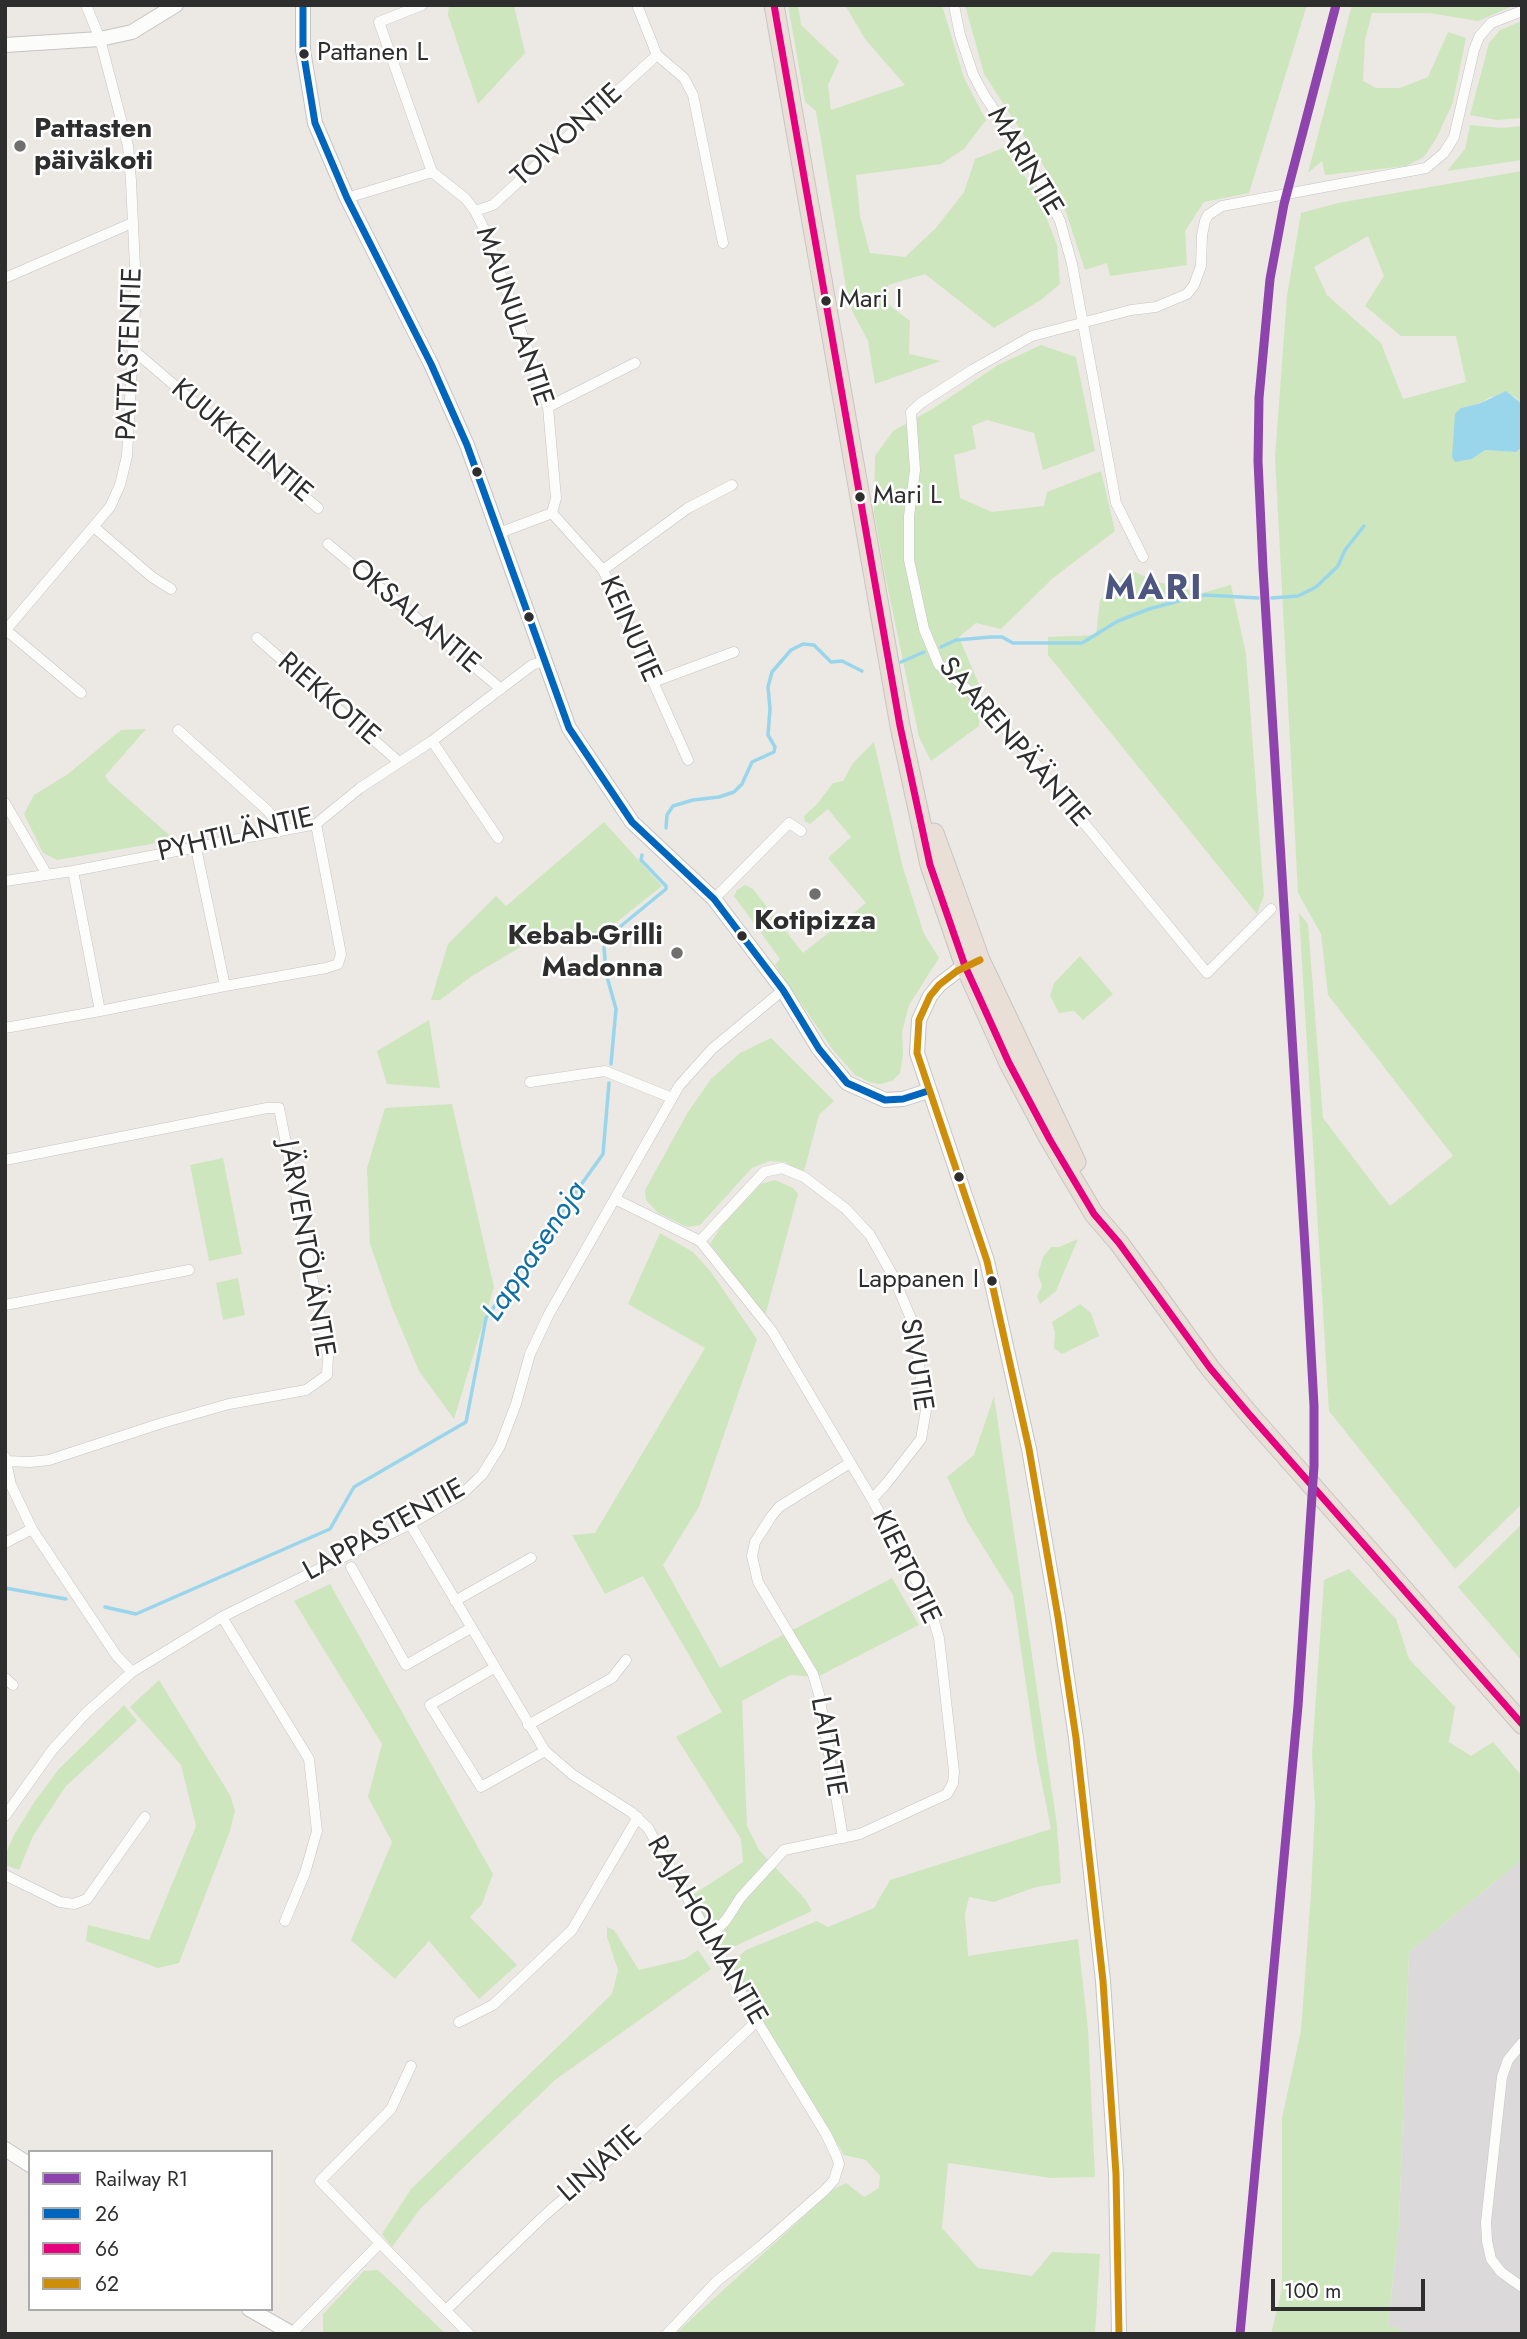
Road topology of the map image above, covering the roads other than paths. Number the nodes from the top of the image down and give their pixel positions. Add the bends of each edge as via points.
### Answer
1 (86, 5) edge
2 (176, 5) edge
3 (303, 5) edge
4 (422, 5) edge
5 (636, 5) edge
6 (774, 5) edge
7 (954, 5) edge
8 (1522, 11) edge
9 (100, 39) junction
10 (5, 45) edge
11 (657, 55) junction
12 (432, 172) junction
13 (347, 198) junction
14 (475, 211) junction
15 (132, 223) junction
16 (723, 243) dead end
17 (5, 278) edge
18 (1082, 323) junction
19 (132, 349) junction
20 (635, 363) dead end
21 (548, 407) junction
22 (732, 485) dead end
23 (318, 508) dead end
24 (552, 513) junction
25 (94, 527) junction
26 (499, 533) junction
27 (328, 544) dead end
28 (1143, 557) dead end
29 (604, 570) junction
30 (171, 589) dead end
31 (6, 631) edge
32 (257, 638) dead end
33 (734, 652) dead end
34 (544, 661) junction
35 (653, 682) junction
36 (500, 689) junction
37 (81, 693) dead end
38 (178, 730) dead end
39 (432, 741) junction
40 (688, 760) dead end
41 (399, 762) junction
42 (5, 803) edge
43 (316, 824) junction
44 (282, 830) junction
45 (801, 831) dead end
46 (498, 838) dead end
47 (196, 848) junction
48 (73, 871) junction
49 (46, 873) junction
50 (5, 881) edge
51 (714, 899) junction
52 (1271, 909) dead end
53 (972, 963) junction
54 (225, 986) junction
55 (783, 990) junction
56 (100, 1011) junction
57 (5, 1028) edge
58 (530, 1082) dead end
59 (928, 1091) junction
60 (672, 1098) junction
61 (5, 1160) edge
62 (615, 1199) junction
63 (700, 1241) junction
64 (189, 1270) dead end
65 (5, 1304) edge
66 (5, 1460) edge
67 (850, 1463) junction
68 (872, 1499) junction
69 (410, 1524) junction
70 (32, 1529) junction
71 (5, 1543) edge
72 (531, 1558) dead end
73 (351, 1567) dead end
74 (455, 1601) junction
75 (222, 1617) junction
76 (471, 1628) junction
77 (625, 1660) dead end
78 (494, 1668) junction
79 (132, 1672) junction
80 (1522, 1724) edge
81 (528, 1725) junction
82 (545, 1751) junction
83 (5, 1816) edge
84 (145, 1817) dead end
85 (638, 1817) junction
86 (843, 1838) junction
87 (5, 1875) edge
88 (285, 1921) dead end
89 (709, 1938) junction
90 (757, 2021) junction
91 (459, 2022) dead end
92 (1522, 2043) edge
93 (411, 2066) dead end
94 (5, 2149) edge
95 (28, 2164) edge
96 (380, 2243) junction
97 (1522, 2287) edge
98 (446, 2310) junction
99 (253, 2311) edge
100 (260, 2311) edge
101 (276, 2324) junction
102 (292, 2333) edge
103 (469, 2334) edge
104 (667, 2334) edge
105 (1119, 2334) edge

1 - 9 street, PATTASTENTIE
2 - 9 street via 132,32
3 - 13 street via 303,50 315,122
4 - 12 street via 379,22
5 - 11 street
6 - 53 highway via 900,726 930,865
7 - 18 street, MARINTIE via 973,74 1060,221
8 - 18 street via 1491,23 1479,37 1454,137 1436,161 1418,171 1222,205 1205,220 1201,266 1187,294 1156,307
9 - 10 street
9 - 15 street, PATTASTENTIE via 128,146
11 - 14 street, TOIVONTIE via 493,205
11 - 16 street via 684,78 693,95
12 - 13 street
12 - 14 street, MAUNULANTIE
13 - 26 street via 431,364
14 - 21 street, MAUNULANTIE
15 - 17 street
15 - 19 street, PATTASTENTIE via 136,289
18 - 28 street, MARINTIE via 1116,503
18 - 52 street, SAARENPÄÄNTIE via 1020,342 911,412 915,470 909,560 924,629 939,665 1020,744 1207,973
19 - 23 street, KUUKKELINTIE
19 - 25 street, PATTASTENTIE via 127,456 110,507
20 - 21 street
21 - 24 street, MAUNULANTIE via 555,498
22 - 29 street via 688,508
24 - 26 street
24 - 29 street, KEINUTIE
25 - 30 street
25 - 31 street, PATTASTENTIE
26 - 34 street
27 - 36 street, OKSALANTIE
29 - 35 street, KEINUTIE
31 - 37 street
32 - 41 street, RIEKKOTIE
33 - 35 street
34 - 36 street, PYHTILÄNTIE
34 - 51 street via 569,728 608,789 632,822
35 - 40 street, KEINUTIE
36 - 39 street, PYHTILÄNTIE
38 - 44 street via 268,811
39 - 41 street, PYHTILÄNTIE
39 - 46 street
41 - 43 street, PYHTILÄNTIE
42 - 49 street
43 - 44 street, PYHTILÄNTIE
43 - 54 street via 341,954 338,964
44 - 47 street, PYHTILÄNTIE
45 - 51 street via 789,823
47 - 48 street, PYHTILÄNTIE
47 - 54 street
48 - 49 street, PYHTILÄNTIE
48 - 56 street
49 - 50 street, PYHTILÄNTIE
51 - 55 street
53 - 59 street via 934,990 919,1020 917,1054
53 - 80 highway via 1009,1063 1094,1214 1210,1368
54 - 56 street
55 - 59 street via 819,1049 847,1083 885,1100
55 - 60 street, LAPPASTENTIE via 712,1049
56 - 57 street
58 - 60 street via 605,1071
59 - 105 street via 987,1261 1029,1449 1060,1630 1103,1982 1116,2174
60 - 62 street, LAPPASTENTIE
61 - 66 street, JÄRVENTÖLÄNTIE via 279,1108 328,1357 327,1375 306,1390 216,1407 49,1460
62 - 63 street, KIERTOTIE
62 - 69 street, LAPPASTENTIE via 530,1354 500,1446 482,1475 461,1496
63 - 67 street, KIERTOTIE via 772,1331
63 - 68 street, SIVUTIE via 764,1172 782,1168 804,1177 846,1209 870,1235 912,1321 926,1410 921,1439
64 - 65 street
66 - 70 street via 10,1485
67 - 68 street, KIERTOTIE
67 - 86 street, LAITATIE via 779,1507 755,1542 752,1556 758,1582 813,1674
68 - 86 street, KIERTOTIE via 936,1624 954,1772 947,1794
69 - 74 street, RAJAHOLMANTIE
69 - 75 street, LAPPASTENTIE
70 - 71 street
70 - 79 street
72 - 74 street
73 - 76 street via 406,1665
74 - 76 street, RAJAHOLMANTIE
75 - 79 street, LAPPASTENTIE
75 - 88 street via 309,1759 317,1831
76 - 78 street, RAJAHOLMANTIE
77 - 81 street via 612,1678
78 - 81 street, RAJAHOLMANTIE
78 - 82 street via 430,1705 437,1717 481,1787
79 - 83 street, LAPPASTENTIE via 53,1749
81 - 82 street, RAJAHOLMANTIE
82 - 85 street, RAJAHOLMANTIE
84 - 87 street via 87,1899 74,1904 60,1902
85 - 89 street, RAJAHOLMANTIE
85 - 91 street via 572,1930 493,2005
86 - 89 street, KIERTOTIE via 784,1850
89 - 90 street, RAJAHOLMANTIE
90 - 98 street, LINJATIE
90 - 104 street, RAJAHOLMANTIE via 826,2134 839,2164 837,2171 825,2190 717,2281
92 - 97 street via 1502,2077 1486,2222 1491,2259
93 - 96 street via 391,2109 320,2181
94 - 95 street
96 - 98 street
96 - 102 street
98 - 103 street
99 - 101 street
100 - 101 street
101 - 102 street

